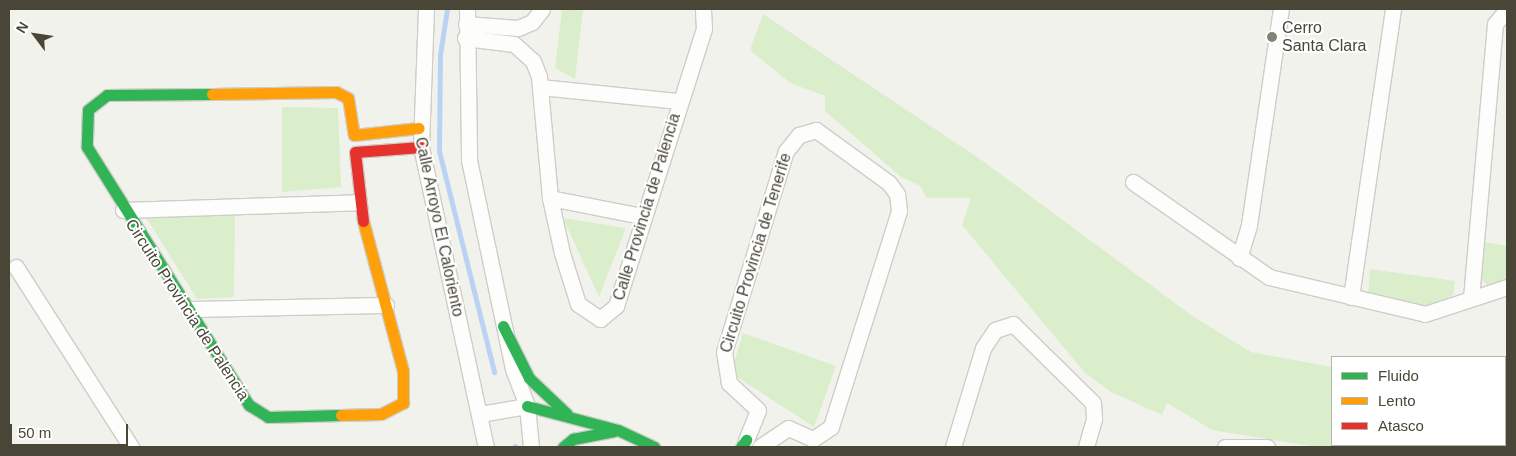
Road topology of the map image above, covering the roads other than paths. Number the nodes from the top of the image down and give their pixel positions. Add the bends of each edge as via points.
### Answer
1 (426, 9) edge
2 (542, 9) edge
3 (704, 9) edge
4 (1281, 9) edge
5 (1393, 9) edge
6 (1507, 9) edge
7 (466, 23) edge
8 (540, 87) junction
9 (680, 101) junction
10 (419, 128) junction
11 (354, 134) junction
12 (421, 147) junction
13 (355, 152) junction
14 (1133, 182) dead end
15 (550, 198) junction
16 (359, 202) junction
17 (123, 210) junction
18 (642, 216) junction
19 (1238, 258) junction
20 (16, 266) dead end
21 (1507, 287) edge
22 (1351, 297) junction
23 (1471, 298) junction
24 (386, 305) junction
25 (189, 309) junction
26 (503, 326) junction
27 (527, 406) junction
28 (480, 414) junction
29 (568, 414) junction
30 (618, 430) junction
31 (743, 444) edge
32 (131, 447) edge
33 (486, 447) edge
34 (530, 447) edge
35 (563, 447) edge
36 (654, 447) edge
37 (760, 447) edge
38 (953, 447) edge
39 (1086, 447) edge
40 (1225, 447) edge
41 (1267, 447) edge

1 - 10 street, Calle Arroyo El Caloriento
2 - 7 street via 532,22 518,28
3 - 9 street, Calle Provincia de Palencia via 704,29
4 - 19 street via 1248,225
5 - 22 street
6 - 23 street via 1495,24
7 - 8 street, Calle Provincia de Palencia via 521,47 533,60
7 - 26 street via 469,160
8 - 9 street
8 - 15 street, Calle Provincia de Palencia
9 - 18 street, Calle Provincia de Palencia
10 - 11 street
10 - 12 street, Calle Arroyo El Caloriento
11 - 13 street, Circuito Provincia de Palencia
11 - 17 street, Circuito Provincia de Palencia via 348,98 336,92 107,95 88,110 87,147
12 - 13 street
12 - 28 street, Calle Arroyo El Caloriento
13 - 16 street, Circuito Provincia de Palencia
14 - 19 street
15 - 18 street
15 - 18 street, Calle Provincia de Palencia via 578,304 600,319 616,306
16 - 17 street
16 - 24 street, Circuito Provincia de Palencia
17 - 25 street, Circuito Provincia de Palencia
19 - 22 street via 1269,278
20 - 32 street
21 - 23 street
22 - 23 street via 1425,314
24 - 25 street
24 - 25 street, Circuito Provincia de Palencia via 406,386 398,409 381,414 268,417 248,405
26 - 27 street
26 - 29 street via 530,378
27 - 28 street
27 - 29 street
27 - 34 street
28 - 33 street, Calle Arroyo El Caloriento
29 - 30 street
30 - 35 street via 573,439
30 - 36 street
31 - 37 street, Circuito Provincia de Tenerife via 758,410 729,383 724,352 786,151 799,135 816,130 889,183 897,194 899,211 831,427 813,439 788,428
38 - 39 street via 983,348 995,330 1013,324 1093,403 1094,419
40 - 41 street

